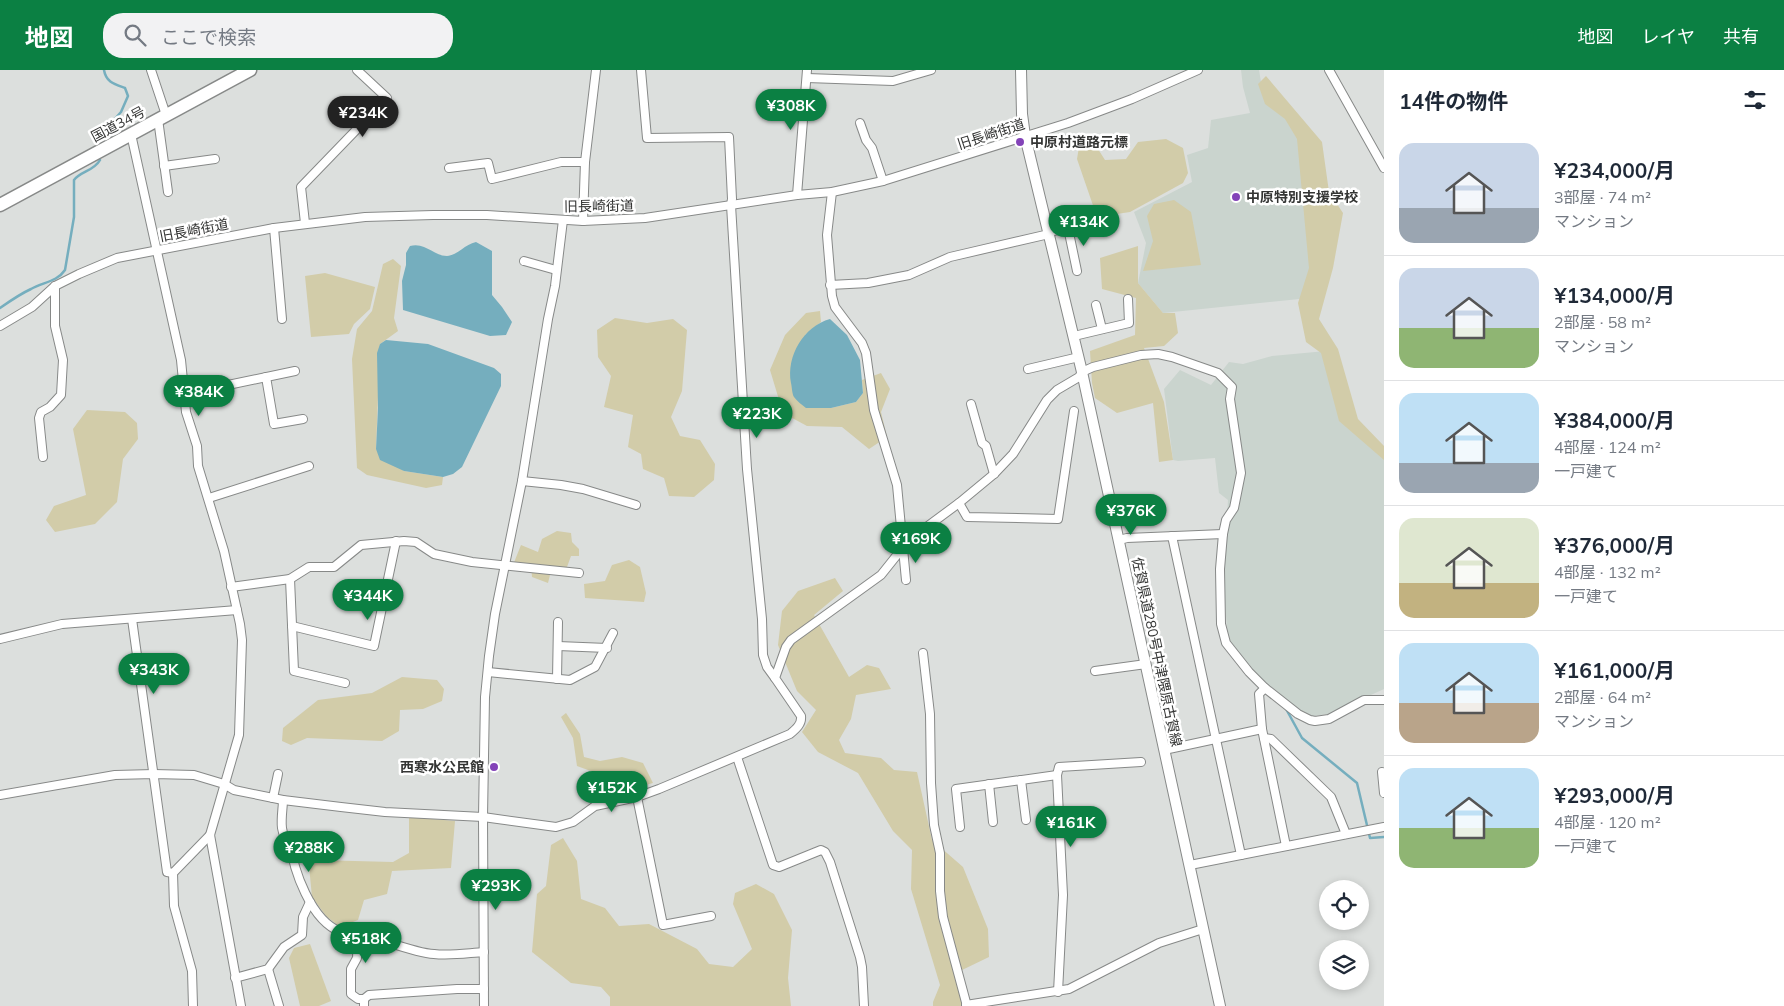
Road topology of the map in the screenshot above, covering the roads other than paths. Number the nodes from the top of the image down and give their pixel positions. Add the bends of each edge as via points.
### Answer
1 (152, 70) edge
2 (250, 70) edge
3 (357, 70) edge
4 (596, 70) edge
5 (641, 70) edge
6 (931, 70) edge
7 (1021, 70) edge
8 (1198, 70) edge
9 (1329, 70) edge
10 (807, 74) edge
11 (162, 117) junction
12 (860, 123) dead end
13 (131, 134) junction
14 (1026, 136) junction
15 (214, 159) dead end
16 (585, 162) junction
17 (164, 166) junction
18 (449, 168) dead end
19 (1384, 168) edge
20 (883, 181) junction
21 (168, 192) dead end
22 (832, 192) junction
23 (797, 195) junction
24 (0, 205) edge
25 (731, 205) junction
26 (563, 220) junction
27 (583, 221) junction
28 (1108, 221) dead end
29 (305, 223) junction
30 (274, 228) junction
31 (1068, 228) junction
32 (1049, 234) junction
33 (156, 250) junction
34 (524, 261) dead end
35 (556, 270) junction
36 (1077, 271) dead end
37 (55, 286) junction
38 (830, 286) junction
39 (1128, 299) dead end
40 (1096, 305) dead end
41 (282, 319) dead end
42 (0, 326) edge
43 (1102, 329) junction
44 (1074, 336) junction
45 (1079, 357) junction
46 (1028, 369) dead end
47 (295, 371) dead end
48 (1082, 372) junction
49 (266, 377) junction
50 (185, 394) junction
51 (971, 404) dead end
52 (1074, 411) dead end
53 (303, 419) dead end
54 (43, 457) dead end
55 (309, 466) dead end
56 (994, 474) junction
57 (522, 481) junction
58 (209, 498) junction
59 (960, 503) junction
60 (636, 506) dead end
61 (1223, 534) junction
62 (1172, 536) junction
63 (1119, 540) junction
64 (396, 541) junction
65 (903, 550) junction
66 (504, 566) junction
67 (579, 573) dead end
68 (290, 579) junction
69 (906, 580) dead end
70 (231, 587) junction
71 (237, 610) junction
72 (132, 619) junction
73 (558, 622) dead end
74 (292, 626) junction
75 (613, 634) dead end
76 (0, 639) edge
77 (558, 646) junction
78 (607, 648) junction
79 (923, 653) dead end
80 (1146, 664) junction
81 (1095, 671) dead end
82 (488, 672) junction
83 (775, 678) junction
84 (557, 679) junction
85 (345, 683) dead end
86 (1266, 688) junction
87 (1384, 700) edge
88 (1262, 729) junction
89 (1264, 738) junction
90 (1216, 739) junction
91 (1164, 750) junction
92 (737, 757) junction
93 (1141, 762) dead end
94 (1382, 772) dead end
95 (154, 774) junction
96 (278, 774) dead end
97 (1057, 775) junction
98 (1021, 780) junction
99 (224, 784) junction
100 (989, 784) junction
101 (1384, 793) edge
102 (0, 795) edge
103 (637, 797) junction
104 (273, 798) junction
105 (283, 800) junction
106 (483, 817) junction
107 (1026, 820) dead end
108 (992, 822) dead end
109 (960, 827) dead end
110 (1384, 827) edge
111 (210, 834) junction
112 (1346, 834) junction
113 (1286, 846) junction
114 (1240, 855) junction
115 (1190, 865) junction
116 (173, 873) junction
117 (310, 902) junction
118 (711, 916) dead end
119 (1203, 929) junction
120 (358, 936) junction
121 (484, 952) junction
122 (268, 969) junction
123 (235, 978) junction
124 (484, 989) junction
125 (1058, 992) junction
126 (364, 1002) edge
127 (192, 1006) edge
128 (241, 1006) edge
129 (279, 1006) edge
130 (484, 1006) edge
131 (864, 1006) edge
132 (966, 1006) edge
133 (1220, 1006) edge

1 - 11 street
2 - 11 highway, 国道34号
3 - 29 street via 387,98 301,187
4 - 16 street
5 - 25 street via 648,138 730,137
6 - 10 street via 893,81
7 - 14 main road, 佐賀県道280号中津隈原古賀線
8 - 14 street, 旧長崎街道 via 1132,100
9 - 19 street
10 - 23 street
11 - 13 highway, 国道34号
11 - 17 street
12 - 20 street
13 - 24 highway, 国道34号
13 - 33 street
14 - 20 street, 旧長崎街道
14 - 32 main road, 佐賀県道280号中津隈原古賀線
15 - 17 street
16 - 18 street via 561,162 492,179 488,163
16 - 27 street
17 - 21 street
20 - 22 street, 旧長崎街道
22 - 23 street, 旧長崎街道
22 - 38 street via 827,235
23 - 25 street, 旧長崎街道
25 - 27 street, 旧長崎街道 via 645,218
25 - 83 street via 747,469 763,655 766,667
26 - 27 street, 旧長崎街道
26 - 29 street, 旧長崎街道 via 433,215
26 - 35 street
28 - 31 street
29 - 30 street, 旧長崎街道
30 - 33 street, 旧長崎街道
30 - 41 street
31 - 32 street
31 - 36 street
32 - 38 street via 950,257 909,275
32 - 44 main road, 佐賀県道280号中津隈原古賀線
33 - 37 street, 旧長崎街道 via 118,258
33 - 50 street via 181,360
34 - 35 street
35 - 57 street
37 - 42 street, 旧長崎街道 via 32,307
37 - 54 street via 55,326 63,360 61,395 41,412 39,418
38 - 65 street via 835,307 866,353 874,410 897,485
39 - 43 street via 1129,323
40 - 43 street
43 - 44 street
44 - 45 main road, 佐賀県道280号中津隈原古賀線
45 - 46 street
45 - 48 main road, 佐賀県道280号中津隈原古賀線
47 - 49 street
48 - 56 street via 1047,400 1013,454
48 - 61 street via 1141,355 1158,354 1218,373 1232,387 1230,399 1241,473 1234,508 1226,520
48 - 63 main road, 佐賀県道280号中津隈原古賀線
49 - 50 street
49 - 53 street via 274,424
50 - 58 street via 186,412 198,446 198,466
51 - 56 street
52 - 59 street via 1058,519 967,517
55 - 58 street
56 - 59 street
57 - 60 street via 583,489
57 - 66 street
58 - 70 street
59 - 65 street via 910,540
61 - 62 street
61 - 86 street via 1220,624 1226,643 1248,672
62 - 63 street
62 - 90 street
63 - 80 main road, 佐賀県道280号中津隈原古賀線
64 - 66 street via 416,542 434,554
64 - 68 street via 361,545 334,567 309,567
64 - 74 street via 374,646
65 - 69 street
65 - 83 street via 881,575 791,640
66 - 67 street
66 - 82 street
68 - 70 street
68 - 74 street
70 - 71 street
71 - 72 street
71 - 99 street via 242,640 239,735
72 - 76 street via 62,624
72 - 95 street
73 - 77 street
74 - 85 street via 294,671
75 - 78 street
77 - 78 street
77 - 84 street
78 - 84 street via 595,667 570,680
79 - 132 street via 943,917
80 - 81 street
80 - 91 main road, 佐賀県道280号中津隈原古賀線
82 - 84 street
82 - 106 street
83 - 92 street via 801,716 798,728
86 - 87 street via 1298,714 1316,721 1328,719 1364,700
86 - 88 street via 1259,694
88 - 89 street
88 - 90 street
89 - 112 street via 1270,739 1331,796
89 - 113 street
90 - 91 street
90 - 114 street
91 - 115 main road, 佐賀県道280号中津隈原古賀線
92 - 103 street
92 - 131 street via 773,865 779,867 821,850 825,852 860,957
93 - 97 street via 1059,768
94 - 101 street
95 - 99 street via 194,775
95 - 102 street via 114,776
95 - 116 street via 167,872
96 - 104 street
97 - 98 street
97 - 125 street via 1063,895
98 - 100 street
98 - 107 street
99 - 104 street via 234,790
99 - 111 street
100 - 108 street
100 - 109 street via 956,789
103 - 106 street via 595,806 573,822 556,827
103 - 118 street via 663,925
104 - 105 street
105 - 106 street via 385,812
105 - 117 street via 282,834 290,841 296,873
106 - 121 street
110 - 112 street
111 - 116 street
111 - 123 street
112 - 113 street
113 - 114 street
114 - 115 street
115 - 119 main road, 佐賀県道280号中津隈原古賀線
116 - 127 street via 174,906 192,971
117 - 120 street via 339,931
117 - 122 street via 303,917 302,935 284,946
119 - 125 street via 1159,943
119 - 133 main road, 佐賀県道280号中津隈原古賀線
120 - 121 street via 433,954
120 - 126 street via 356,958 351,969 351,994
121 - 124 street
122 - 123 street
122 - 129 street
123 - 128 street
124 - 126 street via 369,995
124 - 130 street
125 - 132 street

